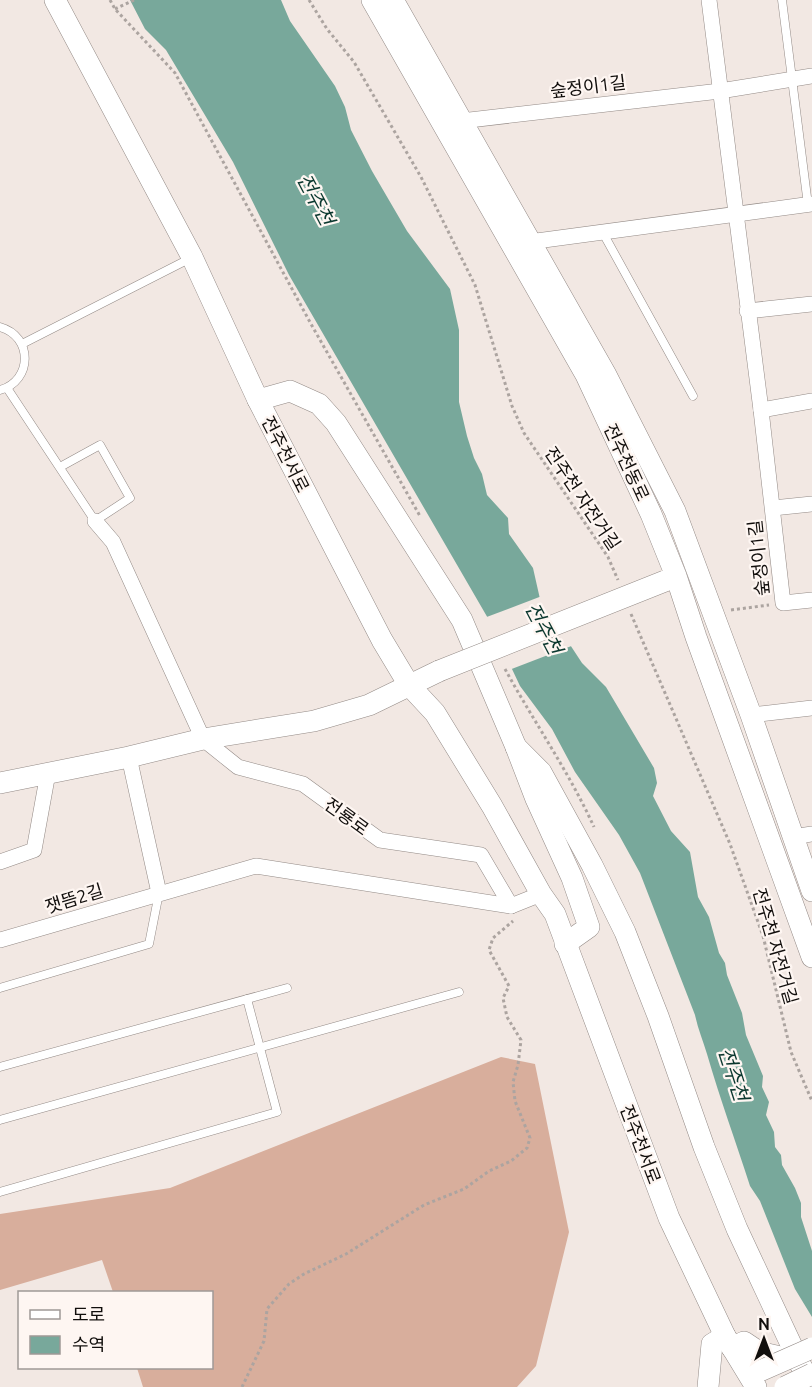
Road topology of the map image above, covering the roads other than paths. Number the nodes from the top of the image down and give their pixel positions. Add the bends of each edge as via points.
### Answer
1 (55, 0) edge
2 (372, 0) edge
3 (709, 0) edge
4 (782, 0) edge
5 (397, 1) edge
6 (810, 77) edge
7 (792, 79) junction
8 (720, 91) junction
9 (461, 121) junction
10 (810, 205) edge
11 (736, 216) junction
12 (603, 233) junction
13 (529, 242) junction
14 (192, 257) junction
15 (812, 304) edge
16 (747, 311) junction
17 (0, 327) edge
18 (22, 344) junction
19 (3, 389) edge
20 (693, 396) dead end
21 (258, 400) junction
22 (812, 401) edge
23 (761, 410) junction
24 (60, 467) junction
25 (812, 504) edge
26 (773, 508) junction
27 (95, 521) junction
28 (696, 568) junction
29 (670, 579) junction
30 (812, 600) edge
31 (409, 685) junction
32 (812, 708) edge
33 (751, 715) junction
34 (204, 739) junction
35 (516, 747) junction
36 (129, 758) junction
37 (48, 773) junction
38 (0, 783) edge
39 (802, 836) edge
40 (0, 862) edge
41 (812, 891) edge
42 (159, 893) junction
43 (541, 894) junction
44 (513, 911) junction
45 (0, 940) edge
46 (565, 944) junction
47 (812, 957) edge
48 (0, 988) edge
49 (287, 988) dead end
50 (459, 992) dead end
51 (247, 999) junction
52 (260, 1047) junction
53 (0, 1067) edge
54 (0, 1120) edge
55 (0, 1192) edge
56 (733, 1342) junction
57 (812, 1348) edge
58 (789, 1359) junction
59 (812, 1374) edge
60 (749, 1381) edge
61 (708, 1387) edge
62 (785, 1387) edge
63 (811, 1387) edge

1 - 14 street, 전주천서로
2 - 29 street, 전주천동로 via 586,375 651,514
3 - 8 street, 숲정이1길
4 - 7 lane
5 - 9 street, 전주천동로
6 - 7 street, 숲정이1길
7 - 8 street, 숲정이1길
7 - 10 lane
8 - 9 street, 숲정이1길
8 - 11 street, 숲정이1길
9 - 13 street, 전주천동로
10 - 11 street
11 - 12 street
11 - 16 street, 숲정이1길
12 - 13 street
12 - 20 lane
13 - 28 street, 전주천동로 via 606,375 675,511
14 - 18 lane
14 - 21 street, 전주천서로
15 - 16 street
16 - 23 street, 숲정이1길
17 - 18 lane via 16,335
18 - 19 lane via 25,365 15,382
19 - 24 lane
21 - 31 street, 전주천서로
21 - 35 street via 290,391 319,404 336,423 462,620
22 - 23 street
23 - 26 street, 숲정이1길
24 - 27 lane
24 - 27 lane via 100,445 130,498
25 - 26 street, 숲정이1길
26 - 30 street, 숲정이1길 via 783,603
27 - 34 street via 113,542
28 - 29 street
28 - 33 street, 전주천동로
29 - 31 street, bridge
29 - 47 street, 전주천동로 via 696,637
31 - 34 street via 369,705 314,721
31 - 43 street, 전주천서로 via 435,712
32 - 33 street
33 - 39 street, 전주천동로
34 - 36 street
34 - 44 street, 전룡로 via 238,767 303,784 380,840 481,855
35 - 46 street via 590,927
35 - 63 street via 541,771 625,932 737,1229
36 - 37 street
36 - 42 street
37 - 38 street
37 - 40 street via 34,850
39 - 41 street, 전주천동로
42 - 44 street via 256,866
42 - 45 street, 잿뜸2길
42 - 48 lane via 149,944
43 - 44 street
43 - 46 street, 전주천서로 via 555,914
46 - 56 street, 전주천서로 via 669,1218
49 - 51 lane
50 - 52 lane
51 - 52 lane
51 - 53 lane
52 - 54 lane
52 - 55 lane via 277,1112
56 - 58 street
56 - 60 street, 전주천서로
56 - 61 street via 712,1344
57 - 58 street, bridge
58 - 60 street, bridge
59 - 62 street, bridge

